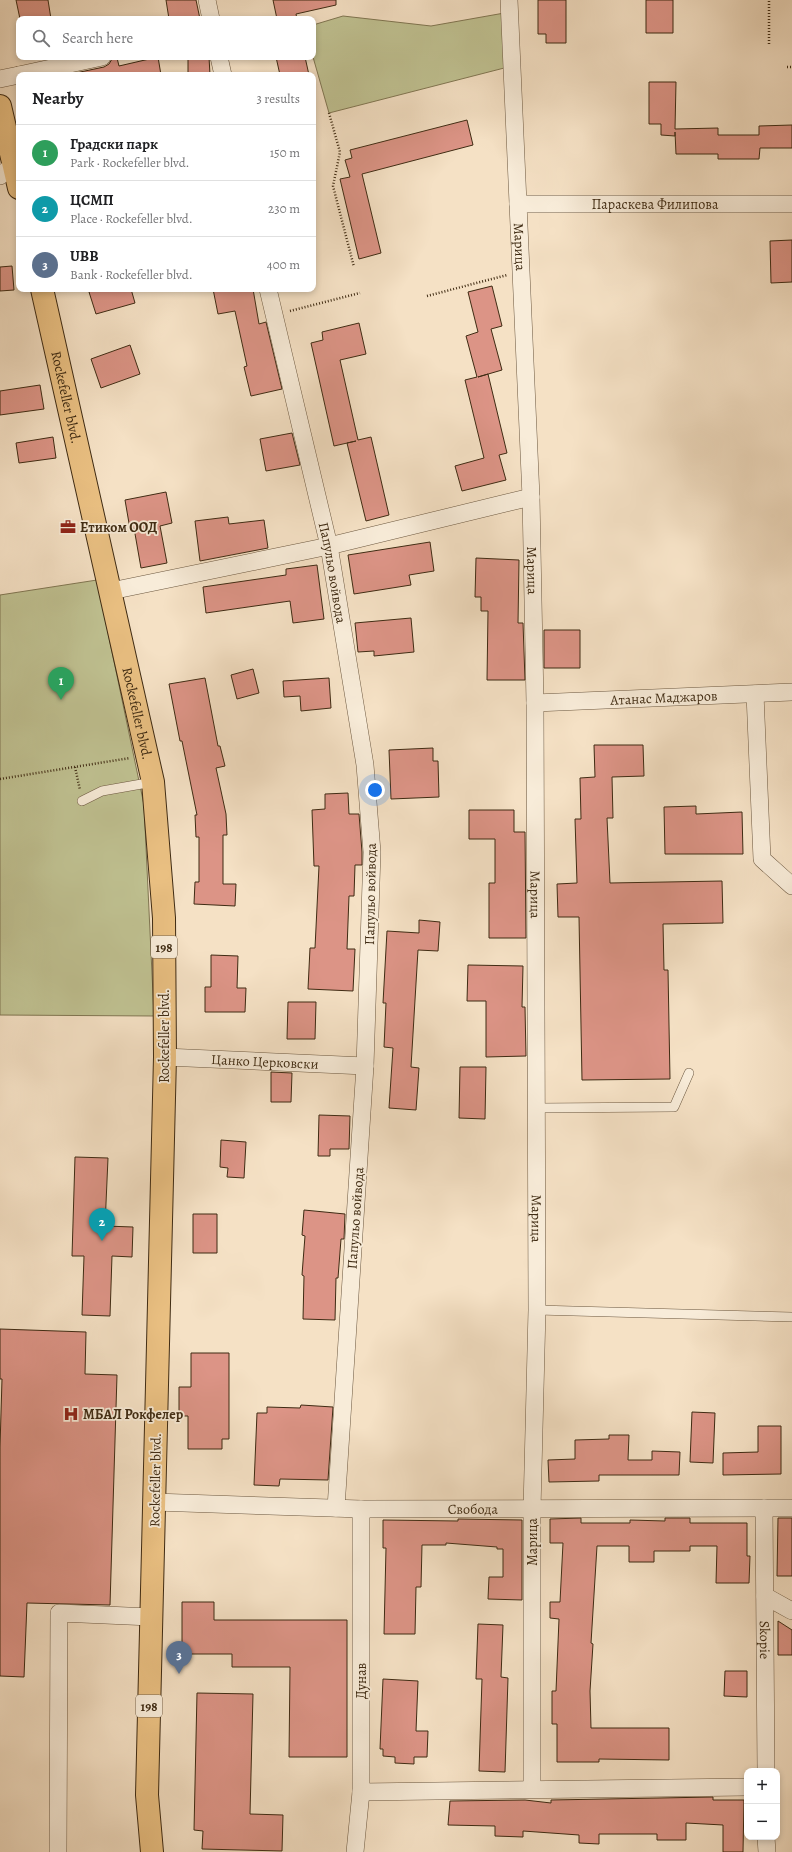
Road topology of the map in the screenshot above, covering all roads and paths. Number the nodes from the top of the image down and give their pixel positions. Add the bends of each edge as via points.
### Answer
1 (207, 0) edge
2 (509, 0) edge
3 (769, 0) edge
4 (210, 16) edge
5 (769, 44) dead end
6 (88, 60) edge
7 (220, 60) edge
8 (787, 67) dead end
9 (792, 67) edge
10 (33, 72) edge
11 (222, 72) edge
12 (16, 76) edge
13 (0, 79) edge
14 (0, 106) edge
15 (329, 113) dead end
16 (7, 170) edge
17 (16, 184) edge
18 (518, 204) junction
19 (792, 204) edge
20 (354, 267) dead end
21 (521, 272) junction
22 (43, 292) edge
23 (269, 292) edge
24 (360, 293) dead end
25 (427, 296) dead end
26 (274, 315) junction
27 (531, 497) junction
28 (329, 546) junction
29 (111, 591) junction
30 (792, 692) edge
31 (755, 694) junction
32 (535, 704) junction
33 (147, 755) junction
34 (75, 767) junction
35 (0, 779) edge
36 (153, 782) junction
37 (82, 801) joint
38 (792, 886) edge
39 (165, 1057) junction
40 (365, 1066) junction
41 (689, 1073) dead end
42 (537, 1108) junction
43 (537, 1310) junction
44 (792, 1317) edge
45 (154, 1502) junction
46 (336, 1508) junction
47 (764, 1508) junction
48 (792, 1508) edge
49 (361, 1509) junction
50 (532, 1509) junction
51 (765, 1596) junction
52 (792, 1610) edge
53 (151, 1617) junction
54 (766, 1768) edge
55 (744, 1787) edge
56 (532, 1789) junction
57 (361, 1792) junction
58 (147, 1795) junction
59 (766, 1840) edge
60 (58, 1852) edge
61 (138, 1852) edge
62 (152, 1852) edge
63 (355, 1852) edge
64 (767, 1852) edge

1 - 4 street
2 - 18 street, Марица
3 - 5 path
6 - 10 street
7 - 11 street
8 - 9 path
12 - 13 street
14 - 16 main road
15 - 20 path via 340,152 333,186
16 - 17 main road
18 - 19 street, Параскева Филипова
18 - 21 street, Марица
21 - 25 path
21 - 27 street, Марица
22 - 29 main road, Rockefeller blvd. / 198
23 - 26 street, Папульо войвода
24 - 26 path
26 - 28 street, Папульо войвода
27 - 28 street
27 - 32 street, Марица
28 - 29 street
28 - 40 street, Папульо войвода via 365,765 372,852
29 - 33 main road, Rockefeller blvd. / 198
30 - 31 street, Атанас Маджаров
31 - 32 street, Атанас Маджаров
31 - 38 street via 762,859
32 - 42 street, Марица
33 - 34 path
33 - 36 main road, Rockefeller blvd. / 198
34 - 35 path
34 - 37 path
36 - 37 lane via 102,791
36 - 39 main road, Rockefeller blvd. / 198 via 164,918
39 - 40 street, Цанко Церковски
39 - 45 main road, Rockefeller blvd. / 198
40 - 46 street, Папульо войвода
41 - 42 lane via 674,1107
42 - 43 street, Марица
43 - 44 lane
43 - 50 street, Марица
45 - 46 street, Свобода
45 - 53 main road, Rockefeller blvd. / 198
46 - 49 street, Свобода
47 - 48 street, Свобода
47 - 50 street, Свобода
47 - 51 street, Skopie
49 - 50 street, Свобода
49 - 57 street, Дунав
50 - 56 street, Марица
51 - 52 street
51 - 54 street, Skopie
53 - 58 main road, Rockefeller blvd. / 198
53 - 60 street via 59,1614
55 - 56 street
56 - 57 street
57 - 63 street, Дунав
58 - 61 main road, Rockefeller blvd. / 198
58 - 62 main road, Rockefeller blvd. / 198
59 - 64 street

